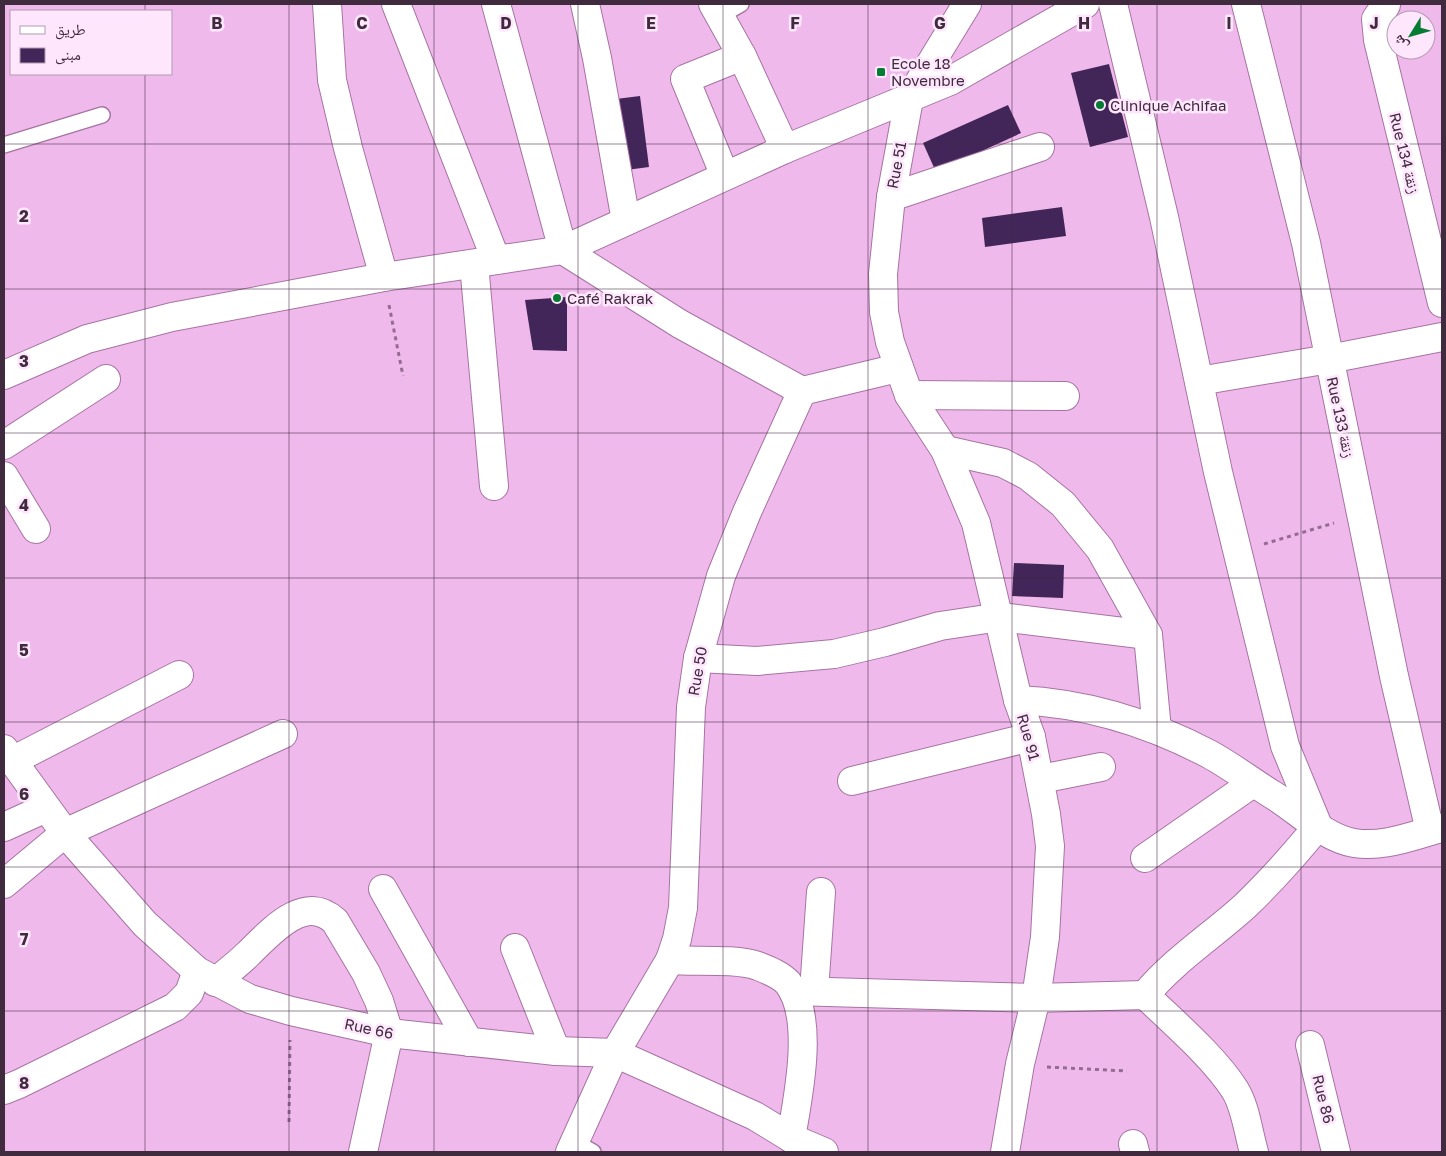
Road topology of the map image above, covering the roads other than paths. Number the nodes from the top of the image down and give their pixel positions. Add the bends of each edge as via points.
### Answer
1 (327, 4) edge
2 (396, 4) edge
3 (496, 4) edge
4 (585, 4) edge
5 (967, 4) edge
6 (1084, 4) edge
7 (1113, 4) edge
8 (1246, 4) edge
9 (1386, 5) dead end
10 (725, 8) edge
11 (742, 56) junction
12 (909, 100) junction
13 (102, 115) dead end
14 (4, 145) edge
15 (1040, 147) dead end
16 (785, 149) junction
17 (725, 176) junction
18 (890, 197) junction
19 (626, 221) junction
20 (563, 250) junction
21 (485, 262) junction
22 (384, 278) junction
23 (1442, 303) edge
24 (1442, 337) edge
25 (890, 342) joint
26 (1329, 359) junction
27 (898, 368) junction
28 (4, 375) edge
29 (106, 379) dead end
30 (1199, 381) junction
31 (802, 391) junction
32 (909, 395) junction
33 (1065, 396) dead end
34 (4, 445) edge
35 (945, 450) junction
36 (4, 476) edge
37 (494, 486) dead end
38 (36, 530) dead end
39 (1000, 617) junction
40 (1148, 635) junction
41 (698, 658) junction
42 (180, 675) dead end
43 (1018, 700) junction
44 (1157, 730) junction
45 (283, 734) dead end
46 (1031, 737) junction
47 (8, 755) edge
48 (1101, 767) dead end
49 (1041, 778) junction
50 (852, 781) dead end
51 (1254, 783) junction
52 (46, 808) junction
53 (1318, 826) junction
54 (4, 827) edge
55 (1436, 829) edge
56 (65, 833) junction
57 (1145, 858) dead end
58 (4, 884) edge
59 (383, 889) dead end
60 (820, 892) dead end
61 (515, 948) dead end
62 (670, 960) junction
63 (206, 976) junction
64 (803, 991) junction
65 (1145, 995) junction
66 (1036, 998) junction
67 (389, 1033) junction
68 (469, 1042) junction
69 (1310, 1045) dead end
70 (556, 1050) junction
71 (616, 1053) junction
72 (4, 1090) edge
73 (791, 1138) junction
74 (579, 1149) edge
75 (363, 1152) edge
76 (824, 1152) edge
77 (1005, 1152) edge
78 (1254, 1152) edge
79 (1336, 1152) edge

1 - 22 street via 332,80
2 - 21 street
3 - 20 street
4 - 19 street via 598,58
5 - 12 street, Rue 51
6 - 12 street via 950,81
7 - 30 street
8 - 26 street, Rue 133 زنقة via 1306,243
9 - 23 street, Rue 134 زنقة via 1376,20 1378,40
10 - 11 street
11 - 16 street
11 - 17 street via 685,79
12 - 16 street
12 - 18 street, Rue 51
13 - 14 lane
15 - 18 street
16 - 17 street
17 - 19 street
18 - 25 street, Rue 51 via 883,274 884,312
19 - 20 street
20 - 21 street
20 - 31 street via 680,324
21 - 22 street
21 - 37 street
22 - 28 street via 172,317 97,337
24 - 26 street
25 - 27 street, Rue 91
26 - 30 street
26 - 55 street, Rue 133 زنقة via 1394,676
27 - 31 street
27 - 32 street, Rue 91
29 - 34 street
30 - 53 street via 1285,746
31 - 41 street, Rue 50 via 721,576
32 - 33 street
32 - 35 street, Rue 91
35 - 39 street, Rue 91 via 976,523
35 - 40 street via 1003,463 1028,476 1062,504 1100,548
36 - 38 street
39 - 40 street
39 - 41 street via 940,626 834,654 757,661
39 - 43 street, Rue 91
40 - 44 street
41 - 62 street, Rue 50 via 691,707 683,908 678,939
42 - 47 street
43 - 44 street via 1072,705
43 - 46 street, Rue 91
44 - 51 street via 1210,754
45 - 56 street
46 - 49 street, Rue 91
46 - 50 street
47 - 52 street, Rue 66
48 - 49 street
49 - 66 street, Rue 91 via 1050,846 1045,937
51 - 53 street
51 - 57 street
52 - 54 street
52 - 56 street, Rue 66
53 - 55 street via 1353,843 1374,844
53 - 65 street via 1244,906 1161,976
56 - 58 street
56 - 63 street, Rue 66 via 145,924
59 - 68 street
60 - 64 street
61 - 70 street
62 - 64 street via 757,966
62 - 71 street, Rue 50
63 - 67 street, Rue 66 via 250,999
63 - 67 street via 240,962 288,918 309,912 323,913 342,929 379,1001
63 - 72 street via 174,1008
64 - 66 street
64 - 73 street via 803,1051
65 - 66 street
65 - 78 street via 1203,1052 1235,1090 1243,1106
66 - 77 street, Rue 91 via 1020,1064
67 - 68 street, Rue 66
67 - 75 street
68 - 70 street, Rue 66
69 - 79 street, Rue 86
70 - 71 street, Rue 66
71 - 73 street, Rue 66 via 755,1116
71 - 74 street, Rue 50
73 - 76 street, Rue 66

